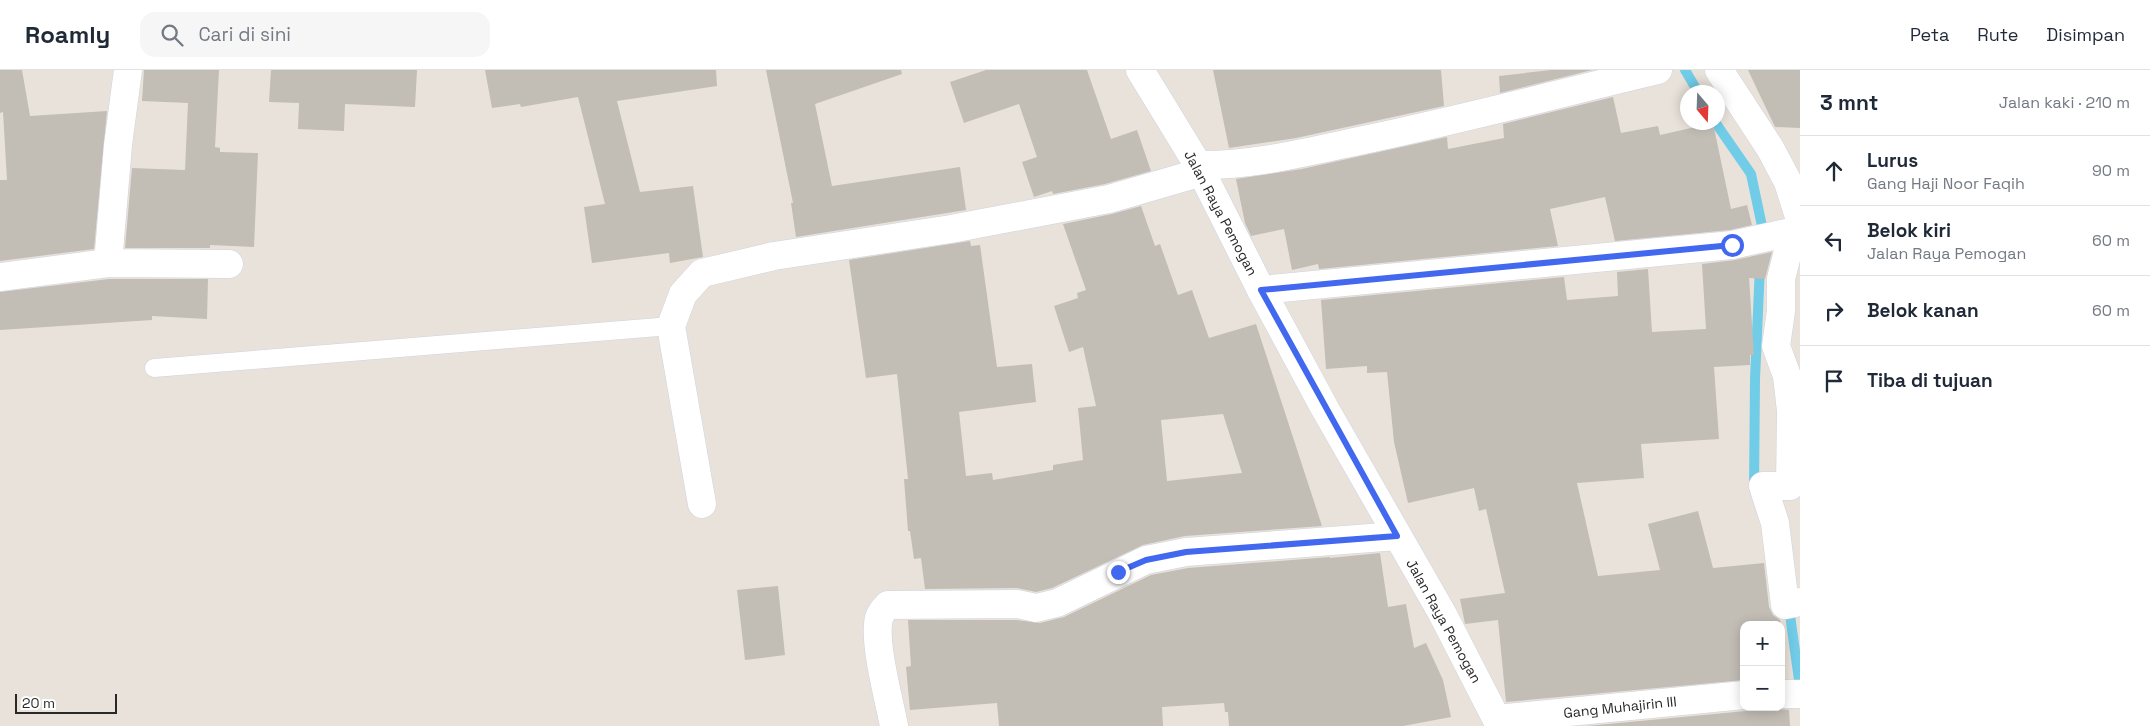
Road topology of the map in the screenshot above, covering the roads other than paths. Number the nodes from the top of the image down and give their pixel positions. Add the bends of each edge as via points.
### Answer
1 (128, 70) edge
2 (1140, 70) edge
3 (1658, 70) edge
4 (1719, 70) edge
5 (1200, 168) junction
6 (1798, 227) edge
7 (108, 263) junction
8 (230, 264) dead end
9 (0, 277) edge
10 (1261, 290) junction
11 (671, 326) junction
12 (154, 368) dead end
13 (702, 504) dead end
14 (1397, 536) junction
15 (1800, 602) edge
16 (1785, 694) edge
17 (1800, 694) edge
18 (1740, 695) edge
19 (1499, 723) edge
20 (894, 726) edge

1 - 7 street
2 - 5 street, Jalan Raya Pemogan
3 - 5 street via 1355,142 1257,161
4 - 6 street via 1770,148 1788,182
5 - 10 street, Jalan Raya Pemogan
5 - 11 street via 1109,199 950,229 774,256 702,273 683,294
6 - 10 street via 1732,245
6 - 15 street via 1781,279 1776,346 1787,376 1791,411 1790,486 1763,486 1775,523 1784,605
7 - 8 street
7 - 9 street
10 - 14 street, Jalan Raya Pemogan
11 - 12 lane
11 - 13 street
14 - 19 street, Jalan Raya Pemogan via 1442,613
14 - 20 street via 1170,555 1146,560 1057,603 1036,608 1017,604 888,605 879,619 878,644
16 - 17 street
18 - 19 street, Gang Muhajirin III

